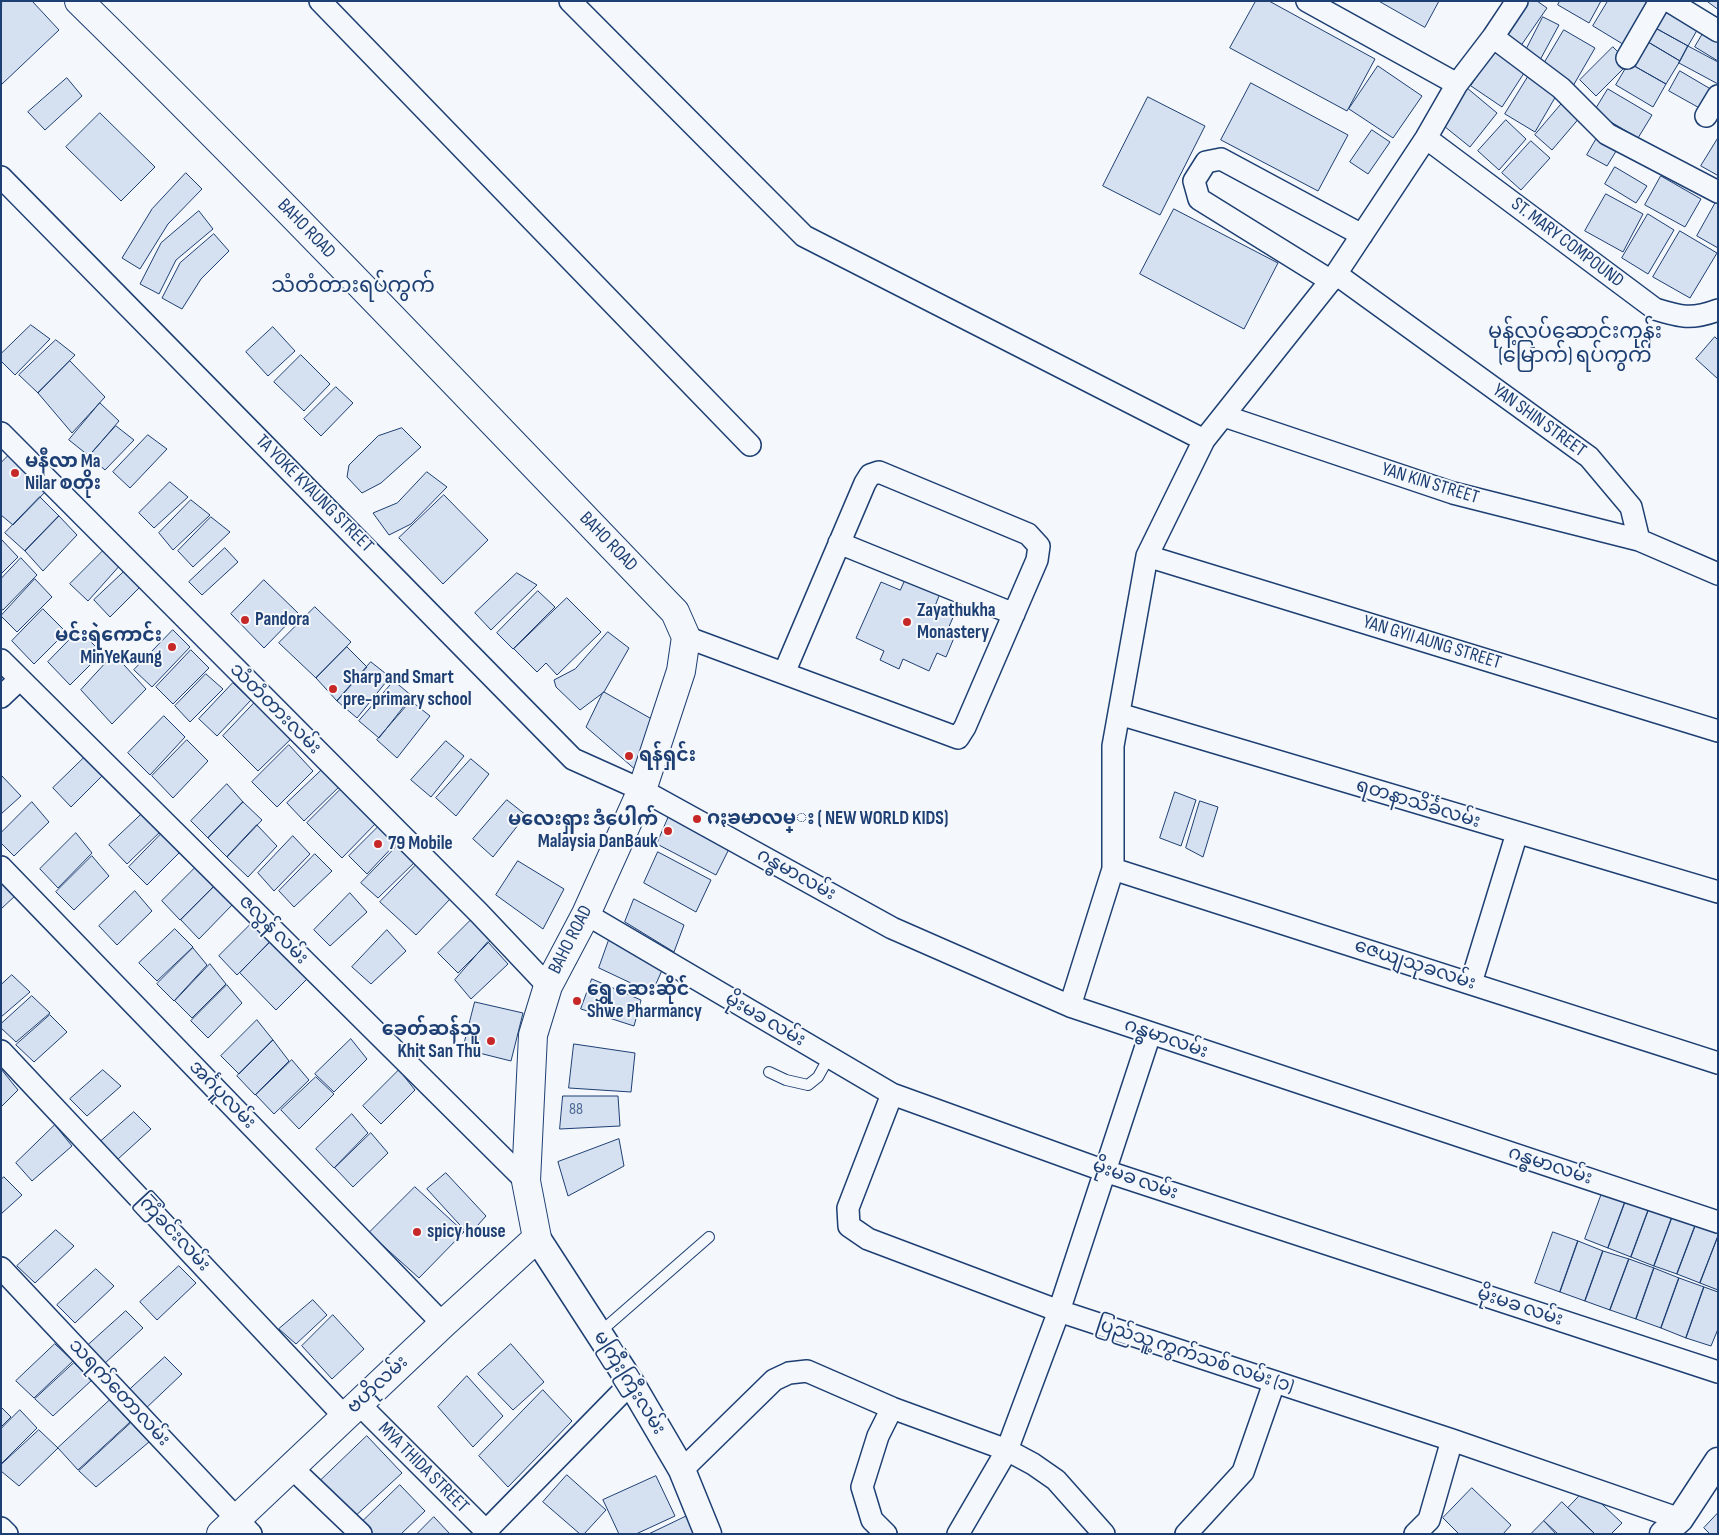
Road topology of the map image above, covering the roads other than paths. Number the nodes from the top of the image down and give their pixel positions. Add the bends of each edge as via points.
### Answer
1 (79, 1) edge
2 (320, 1) edge
3 (570, 1) edge
4 (1307, 1) edge
5 (1517, 1) edge
6 (1660, 1) edge
7 (1669, 1) edge
8 (1694, 8) edge
9 (1718, 30) edge
10 (1493, 37) junction
11 (1627, 58) dead end
12 (1457, 84) junction
13 (1718, 96) edge
14 (1706, 116) dead end
15 (1426, 138) junction
16 (1, 176) edge
17 (1718, 192) edge
18 (1362, 235) junction
19 (1334, 277) junction
20 (1718, 310) edge
21 (1224, 416) junction
22 (1, 433) edge
23 (1204, 440) junction
24 (750, 444) dead end
25 (1639, 540) junction
26 (839, 543) junction
27 (1147, 556) junction
28 (1718, 574) edge
29 (1014, 614) junction
30 (686, 637) junction
31 (1, 660) edge
32 (784, 673) junction
33 (20, 679) junction
34 (1, 697) edge
35 (1119, 714) junction
36 (1718, 731) edge
37 (642, 790) junction
38 (1517, 833) junction
39 (1, 867) edge
40 (1113, 869) junction
41 (1718, 892) edge
42 (586, 914) junction
43 (1471, 983) junction
44 (548, 986) junction
45 (1070, 1006) junction
46 (1150, 1034) junction
47 (1, 1051) edge
48 (829, 1057) junction
49 (1718, 1063) edge
50 (768, 1072) dead end
51 (892, 1094) junction
52 (1105, 1171) junction
53 (526, 1181) junction
54 (1718, 1222) edge
55 (709, 1237) dead end
56 (537, 1238) junction
57 (1, 1268) edge
58 (1059, 1311) junction
59 (443, 1324) junction
60 (598, 1334) junction
61 (1718, 1372) edge
62 (631, 1383) junction
63 (1274, 1383) junction
64 (892, 1408) junction
65 (351, 1409) junction
66 (1452, 1440) junction
67 (1007, 1450) junction
68 (1718, 1460) edge
69 (292, 1468) junction
70 (682, 1470) junction
71 (1671, 1526) edge
72 (1, 1528) edge
73 (236, 1529) edge
74 (487, 1532) edge
75 (7, 1534) edge
76 (361, 1534) edge
77 (708, 1534) edge
78 (886, 1534) edge
79 (958, 1534) edge
80 (1104, 1534) edge
81 (1186, 1534) edge
82 (1415, 1534) edge

1 - 30 main road, BAHO ROAD via 350,273 668,604
2 - 24 street
3 - 23 street via 804,236
4 - 12 street
5 - 10 street
6 - 11 street
7 - 8 street
8 - 9 street
10 - 12 street
10 - 17 street via 1561,88 1607,134
12 - 15 street
13 - 14 street
15 - 18 street
15 - 20 street, ST. MARY COMPOUND via 1655,309 1682,317 1702,316
16 - 37 street, TA YOKE KYAUNG STREET via 573,758
18 - 19 street
18 - 19 street, YAN SHIN STREET via 1221,159 1206,162 1194,181 1199,199
19 - 21 street
19 - 25 street, YAN SHIN STREET via 1589,457 1631,507
21 - 23 street
21 - 25 street, YAN KIN STREET via 1453,493
22 - 44 street, သံတံတားလမ်း
23 - 27 street
25 - 28 street, YAN KIN STREET
26 - 29 street
26 - 29 street via 865,483 870,475 880,472 1028,534 1040,546
26 - 32 street
27 - 35 street
27 - 36 street, YAN GYII AUNG STREET
29 - 32 street via 958,738
30 - 32 street
30 - 37 main road, BAHO ROAD via 681,671
31 - 33 street, ဇလွန် လမ်း
33 - 34 street
33 - 53 street, ဇလွန် လမ်း
35 - 38 street, ရတနာသိင်္ခလမ်း
35 - 40 street via 1113,746
37 - 42 main road, BAHO ROAD
37 - 45 street, ဂန္ဓမာလမ်း via 892,928
38 - 41 street, ရတနာသိင်္ခလမ်း
38 - 43 street
39 - 59 street, အင်္ဂပူလမ်း
40 - 43 street, ဇေယျသုခလမ်း
40 - 45 street
42 - 44 main road, BAHO ROAD
42 - 48 street, မိုးမခ လမ်း
43 - 49 street, ဇေယျသုခလမ်း
44 - 53 main road, BAHO ROAD via 533,1036
45 - 46 street, ဂန္ဓမာလမ်း
46 - 52 street
46 - 54 street, ဂန္ဓမာလမ်း
47 - 65 street, ကြံခင်းလမ်း
48 - 50 lane via 818,1077 808,1085
48 - 51 street, မိုးမခ လမ်း
51 - 52 street, မိုးမခ လမ်း
51 - 58 street, ပြည်သူ့ ကွက်သစ် လမ်း (၁) via 848,1208 850,1226 868,1239
52 - 58 street
52 - 61 street, မိုးမခ လမ်း
53 - 56 main road, BAHO ROAD
55 - 60 lane
56 - 59 main road, ဗဟိုလမ်း
56 - 60 street, မကြီးကြီးလမ်း
57 - 73 street, သရက်တောလမ်း
58 - 63 street, ပြည်သူ့ ကွက်သစ် လမ်း (၁)
58 - 67 street
59 - 65 main road, ဗဟိုလမ်း
60 - 62 street, မကြီးကြီးလမ်း
62 - 70 street, မကြီးကြီးလမ်း
62 - 74 street
63 - 66 street, ပြည်သူ့ ကွက်သစ် လမ်း (၁)
63 - 81 street via 1243,1472
64 - 67 street
64 - 70 street via 807,1371 788,1373 774,1380
64 - 78 street via 878,1436 862,1487 872,1520
65 - 69 main road, ဗဟိုလမ်း
65 - 74 street, MYA THIDA STREET
66 - 71 street, ပြည်သူ့ ကွက်သစ် လမ်း (၁)
66 - 82 street via 1429,1520
67 - 79 street
67 - 80 street via 1056,1480
68 - 71 street
69 - 73 main road, ဗဟိုလမ်း
69 - 76 street
70 - 77 street, မကြီးကြီးလမ်း
72 - 75 street

